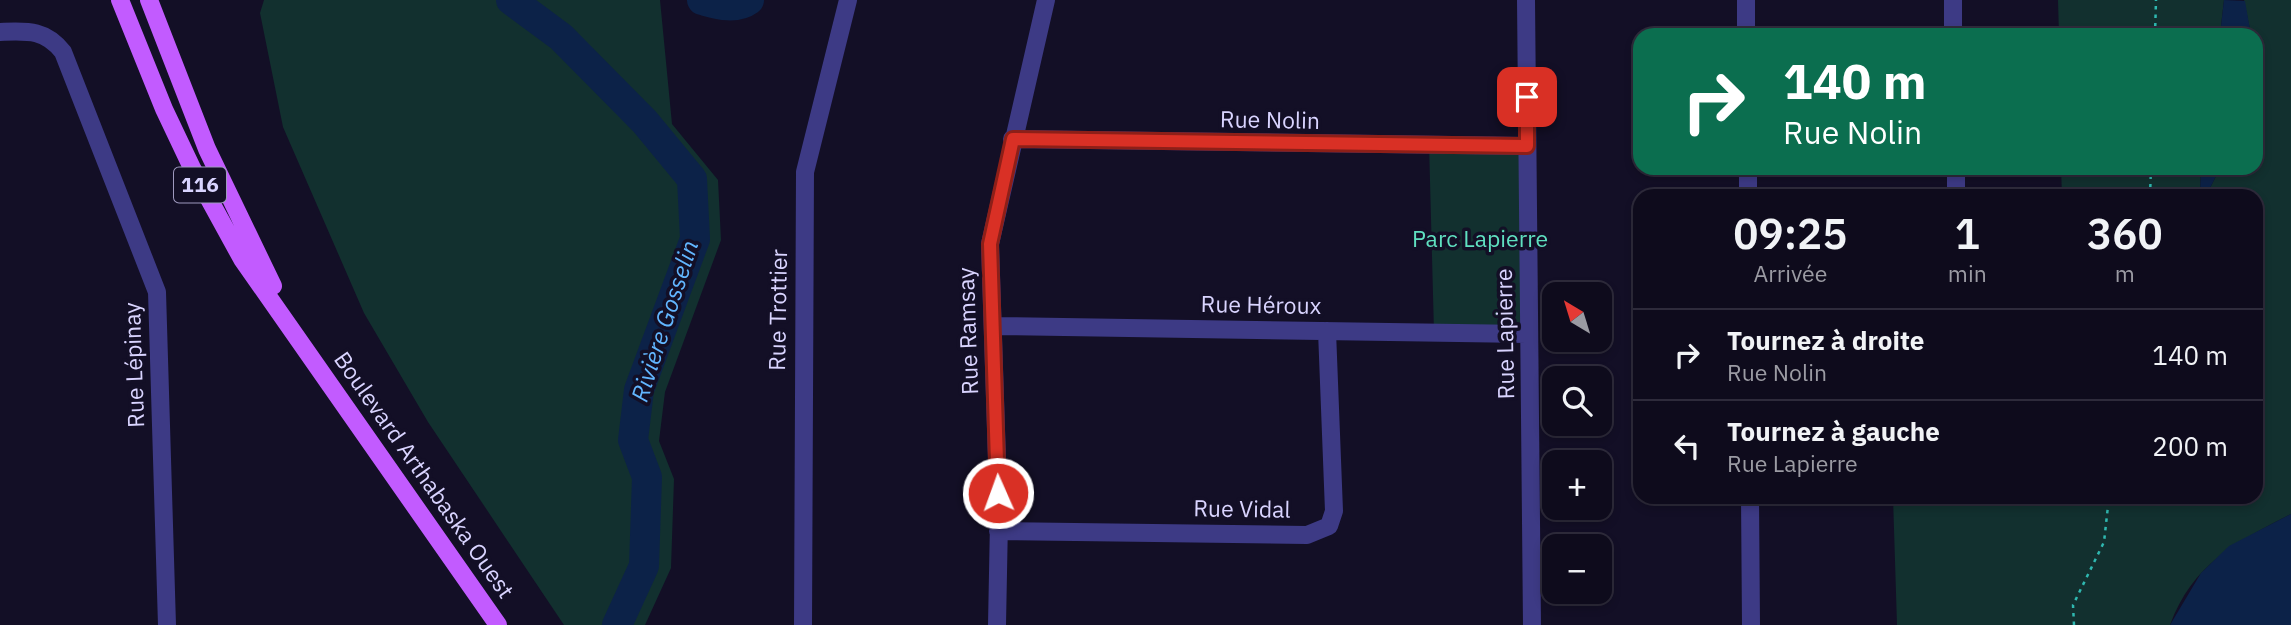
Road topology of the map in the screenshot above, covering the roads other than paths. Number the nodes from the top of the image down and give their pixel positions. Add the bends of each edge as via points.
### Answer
1 (120, 0) edge
2 (149, 0) edge
3 (848, 0) edge
4 (1046, 0) edge
5 (1526, 0) edge
6 (1745, 0) edge
7 (1953, 0) edge
8 (1746, 28) edge
9 (1954, 28) edge
10 (0, 32) edge
11 (1013, 139) junction
12 (1527, 146) junction
13 (993, 326) junction
14 (1326, 331) junction
15 (1529, 334) junction
16 (310, 353) junction
17 (1750, 504) edge
18 (998, 531) junction
19 (167, 625) edge
20 (498, 625) edge
21 (803, 625) edge
22 (997, 625) edge
23 (1532, 625) edge
24 (1751, 625) edge

1 - 16 main road, Boulevard Arthabaska Ouest / 116 via 164,109 218,218 264,293
2 - 16 main road, Boulevard Arthabaska Ouest / 116 via 232,207
3 - 21 street, Rue Trottier via 805,172
4 - 11 street, Rue Ramsay
5 - 12 street, Rue Lapierre
6 - 8 street
7 - 9 street
10 - 19 street, Rue Lépinay via 37,31 54,40 63,52 157,292
11 - 12 street, Rue Nolin
11 - 13 street, Rue Ramsay via 990,244
12 - 15 street, Rue Lapierre
13 - 14 street, Rue Héroux
13 - 18 street, Rue Ramsay
14 - 15 street, Rue Héroux
14 - 18 street, Rue Vidal via 1334,511 1329,526 1307,535
15 - 23 street, Rue Lapierre
16 - 20 main road, Boulevard Arthabaska Ouest / 116
17 - 24 street
18 - 22 street, Rue Ramsay

